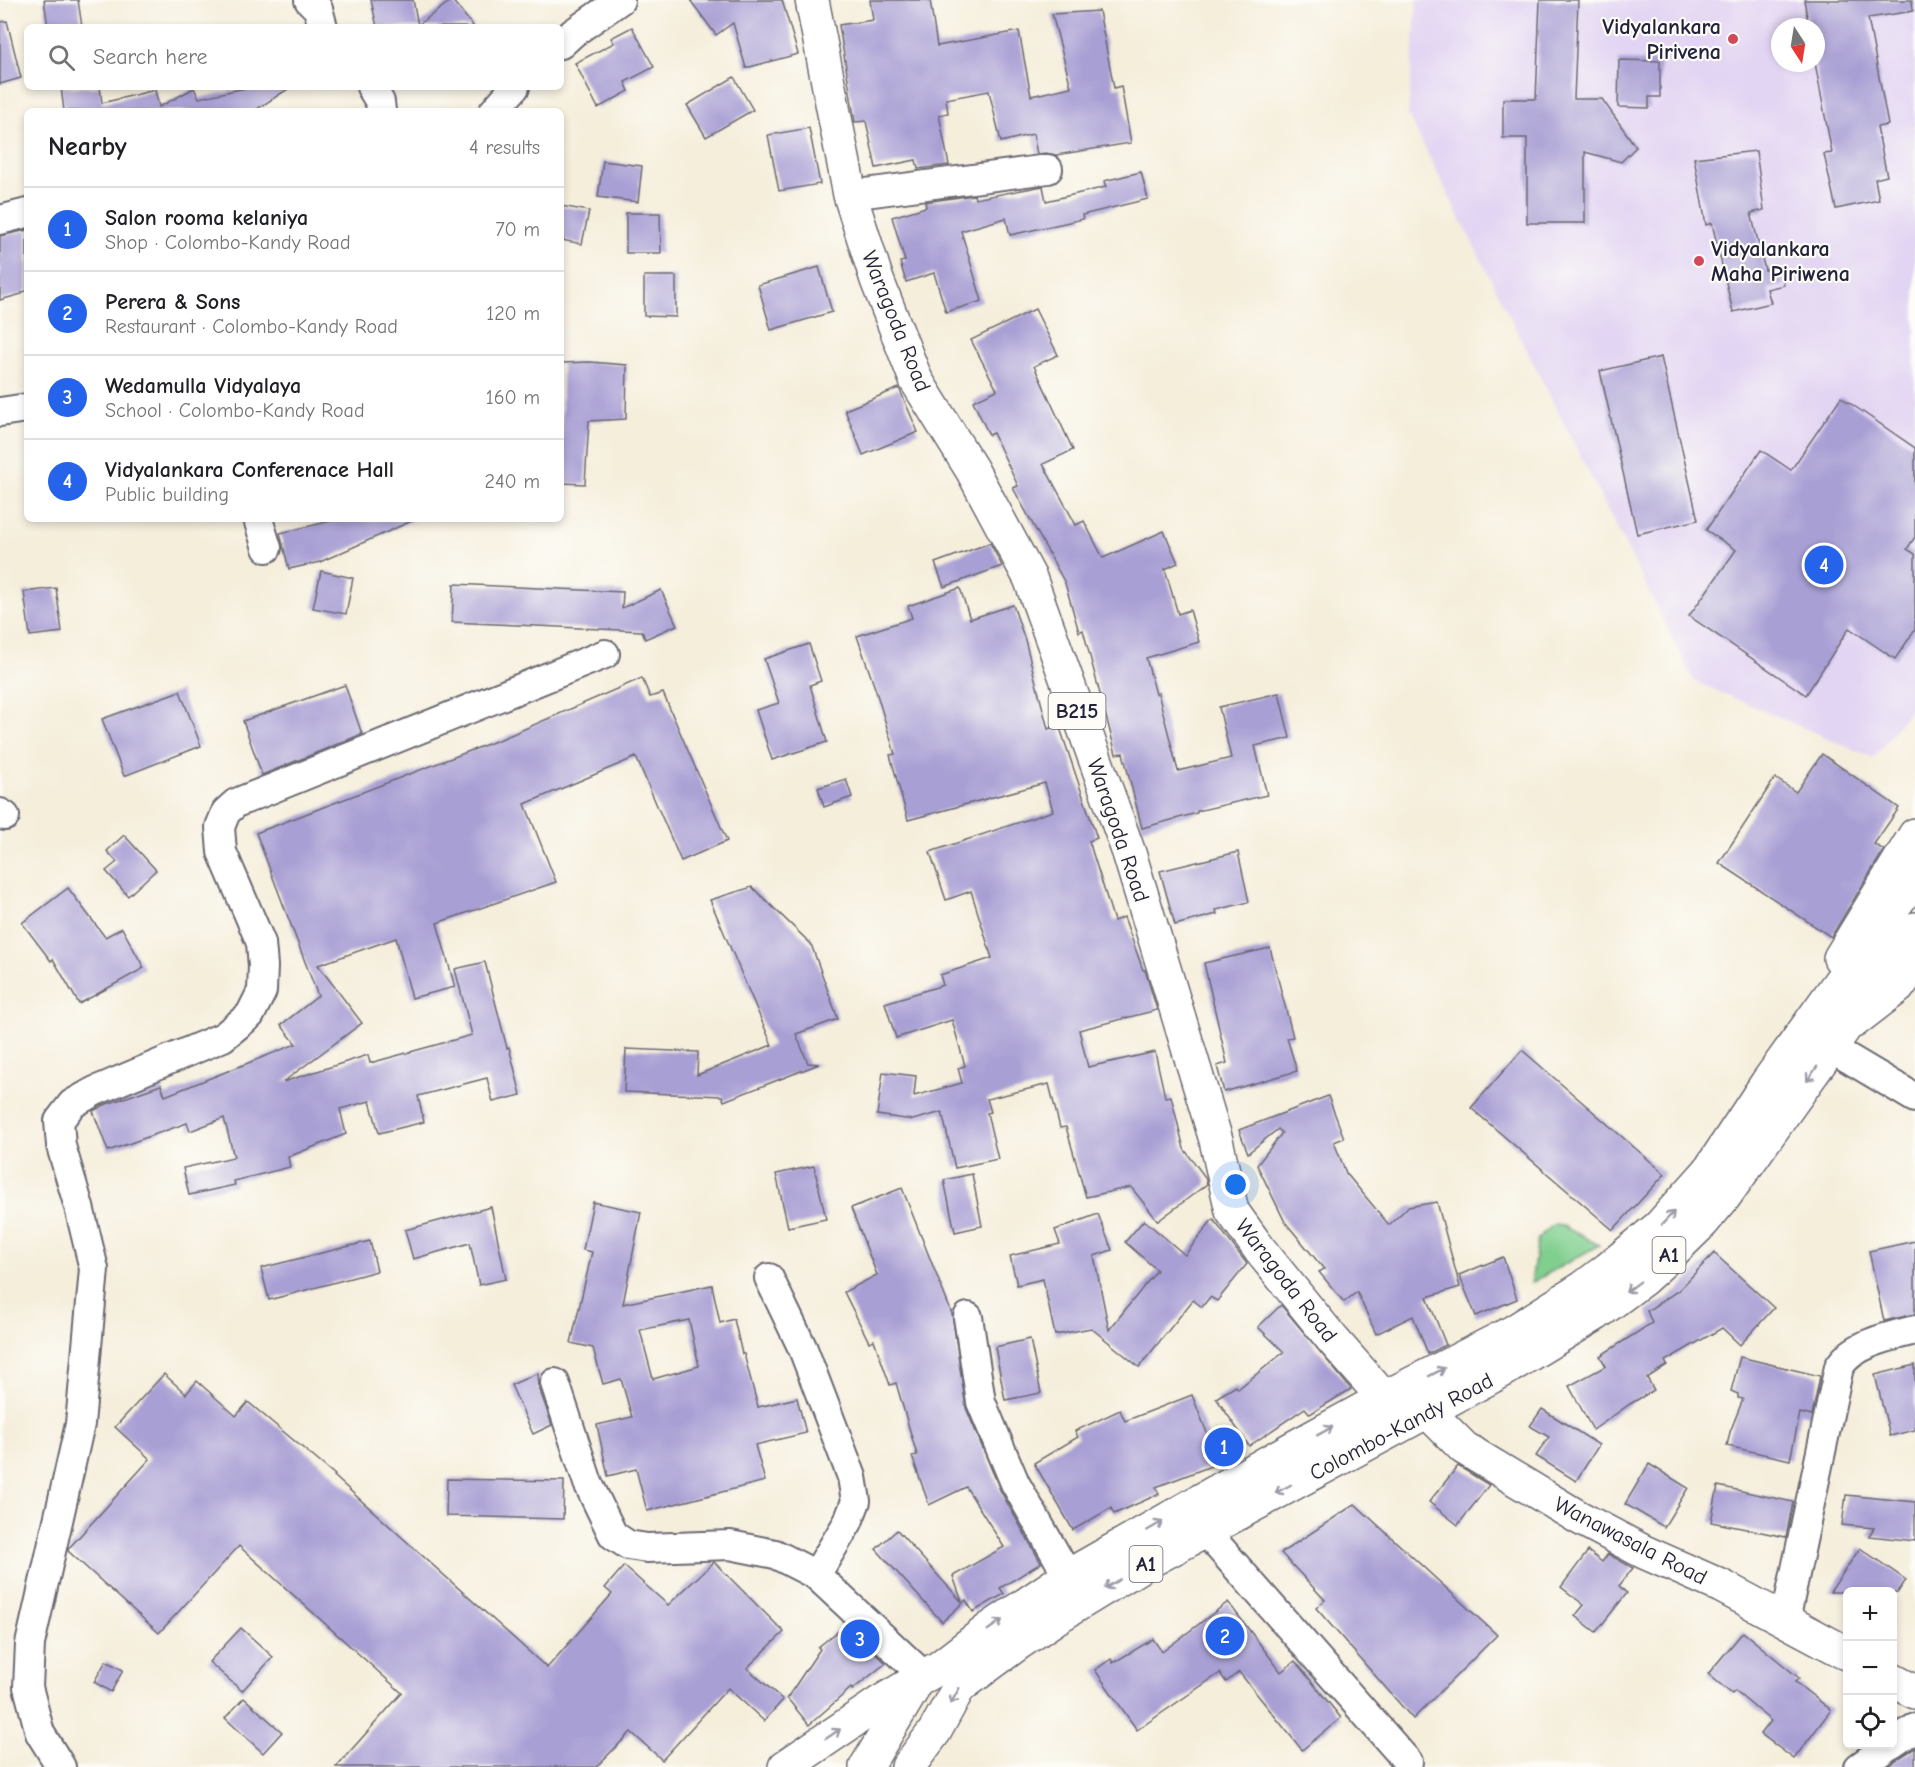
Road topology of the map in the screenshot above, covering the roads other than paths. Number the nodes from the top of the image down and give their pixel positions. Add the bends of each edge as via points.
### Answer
1 (309, 0) edge
2 (620, 0) edge
3 (812, 0) edge
4 (322, 24) edge
5 (564, 41) edge
6 (373, 90) edge
7 (512, 90) edge
8 (381, 108) edge
9 (497, 108) edge
10 (1048, 170) dead end
11 (850, 195) junction
12 (24, 214) edge
13 (0, 220) edge
14 (24, 408) edge
15 (0, 412) edge
16 (259, 522) edge
17 (267, 548) dead end
18 (605, 654) dead end
19 (1915, 835) edge
20 (1915, 877) edge
21 (1906, 916) edge
22 (1915, 964) edge
23 (1839, 1037) junction
24 (1788, 1054) junction
25 (1915, 1098) edge
26 (769, 1278) dead end
27 (968, 1317) dead end
28 (1915, 1330) edge
29 (555, 1383) dead end
30 (1384, 1398) junction
31 (1426, 1410) junction
32 (1205, 1531) junction
33 (816, 1575) junction
34 (1068, 1576) junction
35 (1785, 1620) junction
36 (1843, 1651) edge
37 (918, 1679) junction
38 (1897, 1682) edge
39 (1915, 1692) edge
40 (1915, 1728) edge
41 (1897, 1741) edge
42 (1885, 1749) edge
43 (1408, 1762) dead end
44 (61, 1767) edge
45 (785, 1767) edge
46 (866, 1767) edge
47 (908, 1767) edge
48 (1860, 1767) edge

1 - 4 street via 318,9
2 - 5 street
3 - 11 main road, Waragoda Road / B215
6 - 8 street
7 - 9 street
10 - 11 street
11 - 30 main road, Waragoda Road / B215 via 877,280 916,380 972,470 1030,578 1129,853 1216,1140 1232,1211
12 - 13 street
14 - 15 street
16 - 17 street
18 - 44 street via 236,803 219,827 222,852 261,943 262,991 250,1015 223,1037 95,1091 72,1104 59,1121 61,1146 94,1269 80,1424 30,1644 28,1687 40,1733
19 - 24 main road via 1810,1004
20 - 21 main road, A1
21 - 23 main road, A1
21 - 24 main road, A1
22 - 23 main road via 1898,987
23 - 25 street
23 -> 31 main road, Colombo-Kandy Road / A1 via 1724,1197 1662,1263 1572,1329
30 -> 24 main road, Colombo-Kandy Road / A1 via 1513,1332 1583,1288 1637,1246 1708,1171
26 - 33 street via 807,1360 852,1477 856,1502
27 - 34 street via 981,1402 1015,1483
28 - 35 street via 1857,1348 1845,1356 1839,1367
29 - 33 street via 588,1483 613,1535 628,1545 647,1548 730,1545 775,1554
30 - 31 main road
34 -> 30 main road, Colombo-Kandy Road / A1
31 -> 32 main road, Colombo-Kandy Road / A1
31 - 35 main road, Wanawasala Road via 1464,1448 1578,1516
32 - 43 street
32 -> 47 main road, Colombo-Kandy Road / A1 via 1054,1619 959,1688 935,1731
33 - 37 street
37 -> 34 main road, Colombo-Kandy Road / A1
35 - 36 main road, Wanawasala Road
45 -> 37 main road, Colombo-Kandy Road
37 - 46 main road
38 - 39 main road
40 - 41 street
42 - 48 street

